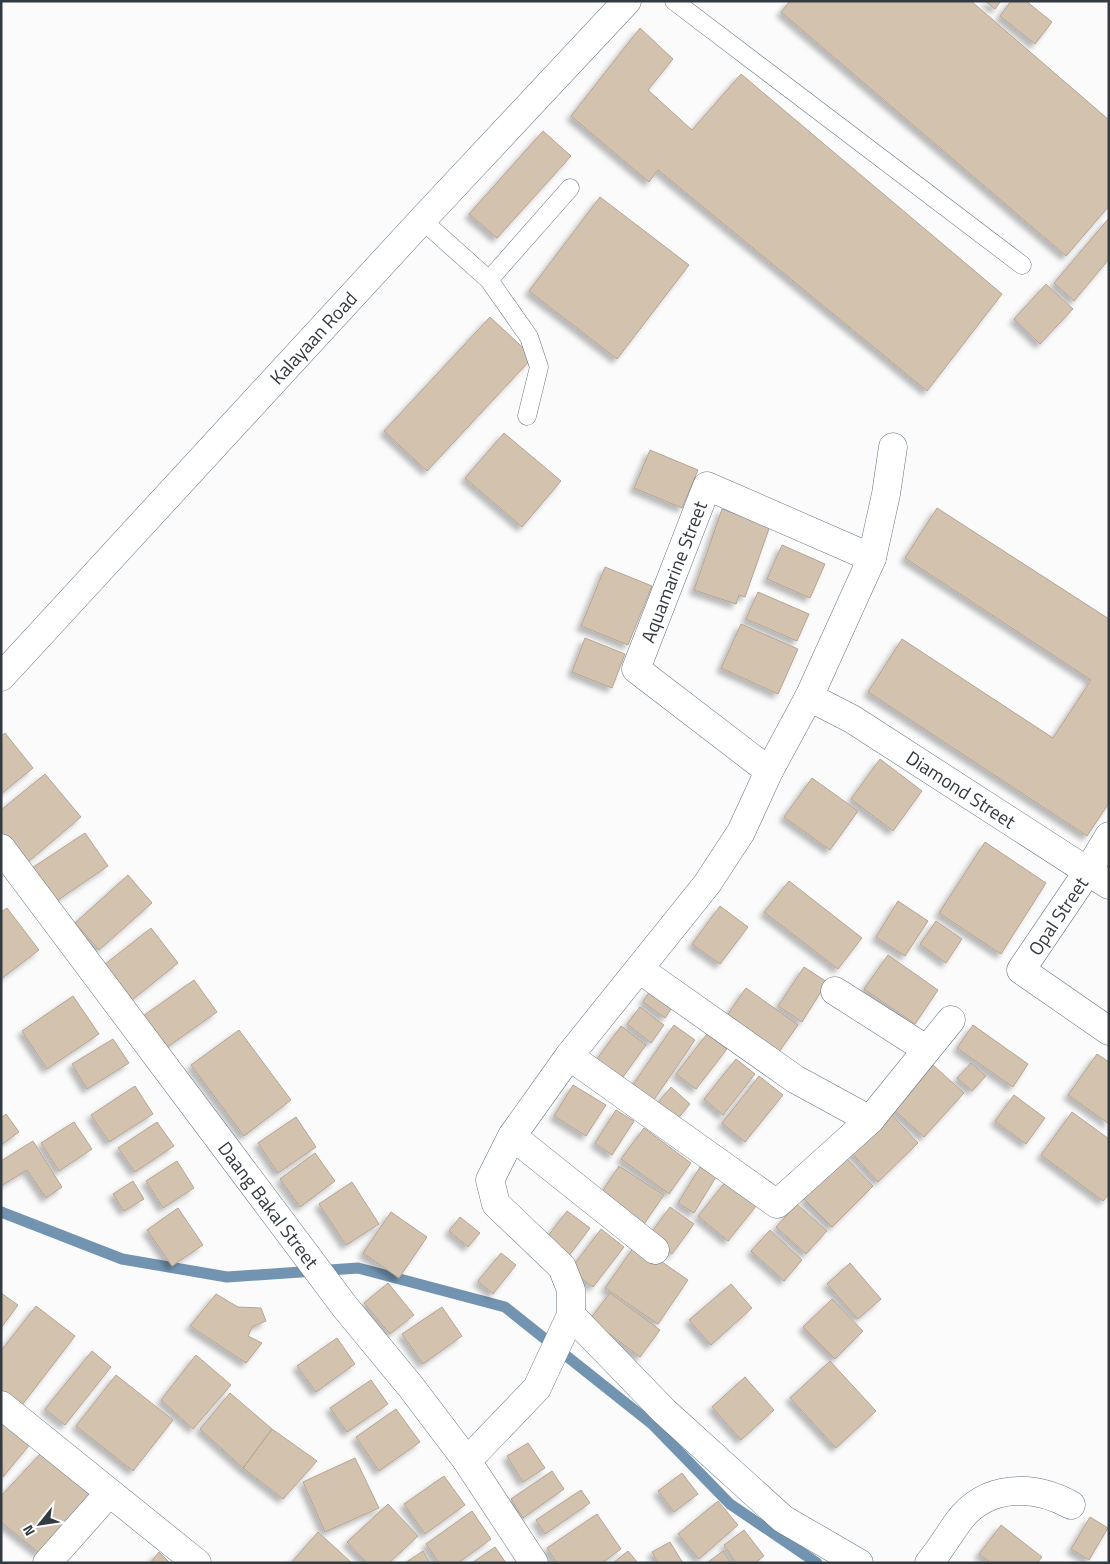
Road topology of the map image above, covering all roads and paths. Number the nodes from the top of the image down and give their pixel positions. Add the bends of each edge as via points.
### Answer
1 (628, 1) edge
2 (674, 1) edge
3 (570, 188) dead end
4 (422, 220) junction
5 (1022, 265) dead end
6 (489, 280) junction
7 (527, 416) dead end
8 (893, 447) dead end
9 (872, 558) junction
10 (1, 677) edge
11 (809, 696) junction
12 (769, 771) junction
13 (1109, 836) edge
14 (1, 848) edge
15 (1099, 878) edge
16 (639, 969) junction
17 (835, 991) dead end
18 (951, 1020) dead end
19 (1109, 1032) edge
20 (926, 1050) junction
21 (569, 1056) junction
22 (870, 1120) junction
23 (512, 1136) junction
24 (655, 1250) dead end
25 (569, 1319) junction
26 (1, 1405) edge
27 (467, 1461) junction
28 (109, 1492) junction
29 (1071, 1505) dead end
30 (47, 1563) edge
31 (197, 1563) edge
32 (534, 1563) edge
33 (859, 1563) edge
34 (929, 1563) edge

1 - 4 street, Kalayaan Road
2 - 5 lane
3 - 6 lane
4 - 6 lane
4 - 10 street, Kalayaan Road
6 - 7 lane via 529,337 539,367
8 - 9 street
9 - 11 street
9 - 12 street, Aquamarine Street via 707,486 636,669
11 - 12 street
11 - 15 street, Diamond Street via 852,719
12 - 16 street via 740,832 707,884
13 - 15 street, Opal Street
14 - 27 street, Daang Bakal Street via 345,1307
15 - 19 street, Opal Street via 1021,970
16 - 21 street
16 - 22 street via 795,1079
17 - 20 street
18 - 20 street
20 - 22 street
21 - 22 street via 776,1204
21 - 23 street
23 - 24 street
23 - 25 street via 490,1180 496,1204 562,1267 571,1290
25 - 27 street via 538,1388
25 - 33 street via 783,1519
26 - 28 street
27 - 32 street, Daang Bakal Street
28 - 30 street
28 - 31 street
29 - 34 street via 1052,1495 1032,1490 999,1493 978,1502 958,1521

